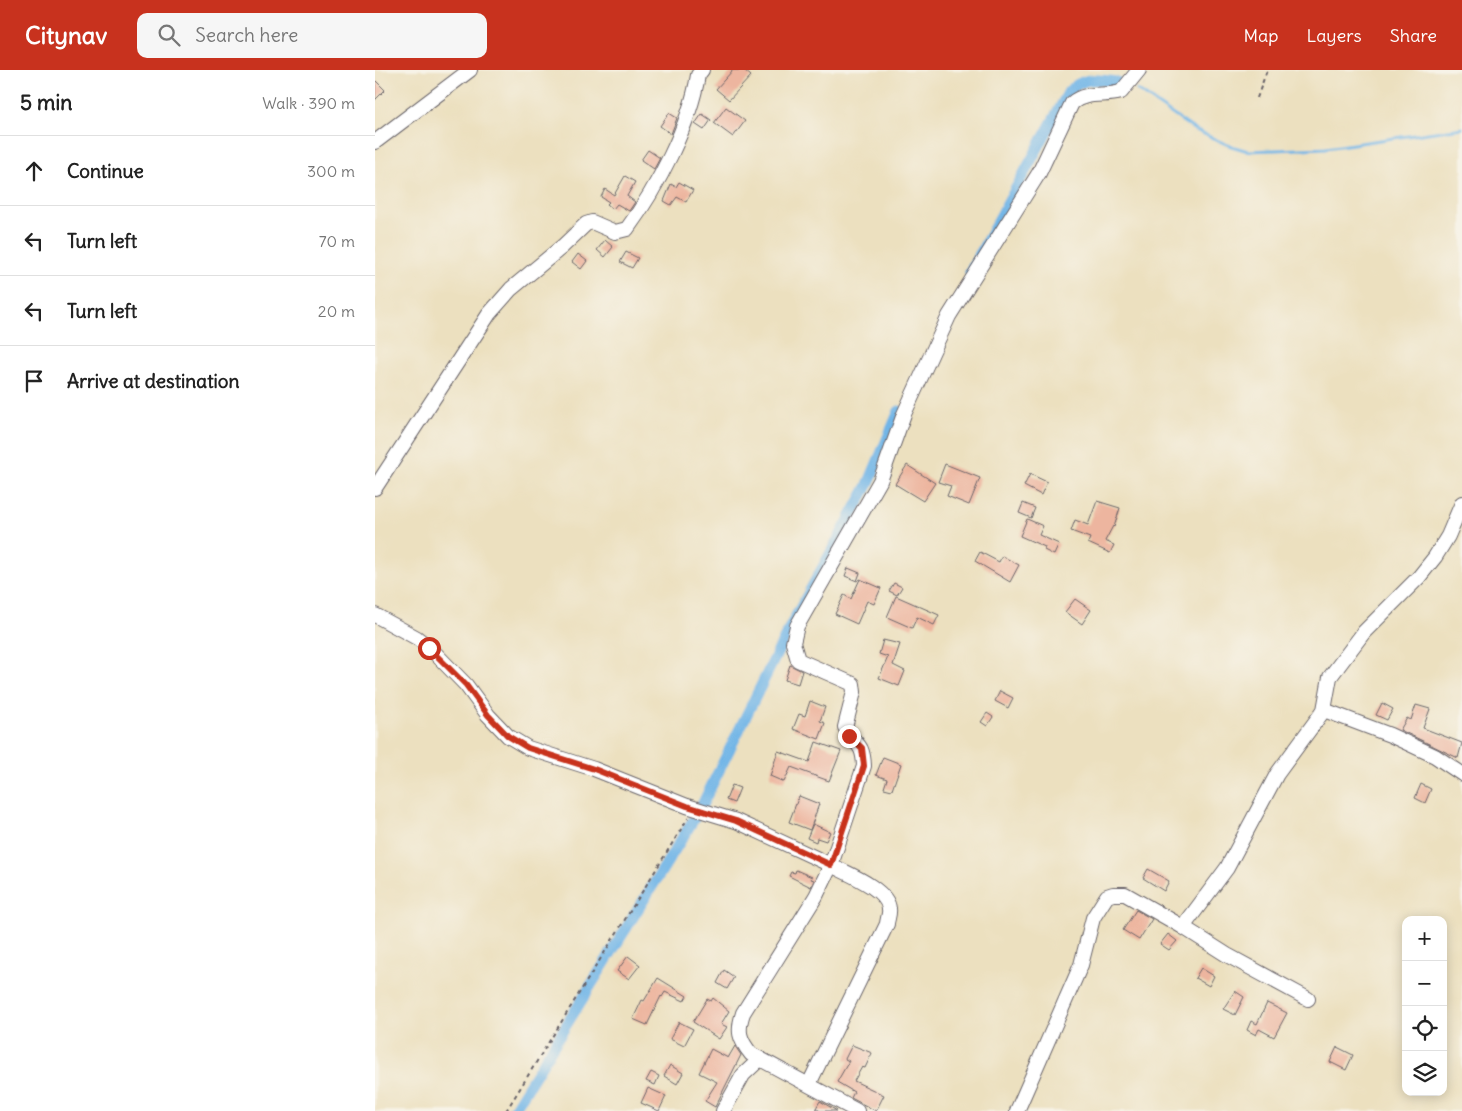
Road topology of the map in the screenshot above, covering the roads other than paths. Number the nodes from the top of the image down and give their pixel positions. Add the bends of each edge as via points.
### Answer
1 (470, 70) edge
2 (1139, 70) edge
3 (699, 72) edge
4 (375, 142) edge
5 (375, 488) edge
6 (1462, 503) edge
7 (375, 615) edge
8 (1324, 710) junction
9 (1462, 774) edge
10 (831, 865) junction
11 (1183, 926) junction
12 (1307, 999) dead end
13 (760, 1059) junction
14 (809, 1084) junction
15 (723, 1111) edge
16 (857, 1111) edge
17 (1017, 1111) edge

1 - 4 street
2 - 10 street via 1121,92 1087,95 1072,103 1039,173 949,316 904,414 880,481 797,626 793,643 798,660 853,684 845,727 863,753 864,766
3 - 5 street via 689,115 669,159 627,230 615,232 592,222 586,224 511,289 489,314
6 - 8 street via 1435,557 1346,652 1330,677
7 - 10 street via 429,648 466,685 508,736 528,748 736,821
8 - 9 street via 1390,735 1435,756
8 - 11 street via 1277,774 1227,868
10 - 13 street via 816,896 743,1013 739,1034 741,1042
10 - 14 street via 878,892 887,900 889,909 887,924
11 - 12 street via 1227,955
11 - 17 street via 1125,894 1107,896 1093,918 1078,972
13 - 14 street
13 - 15 street via 743,1075
14 - 16 street

